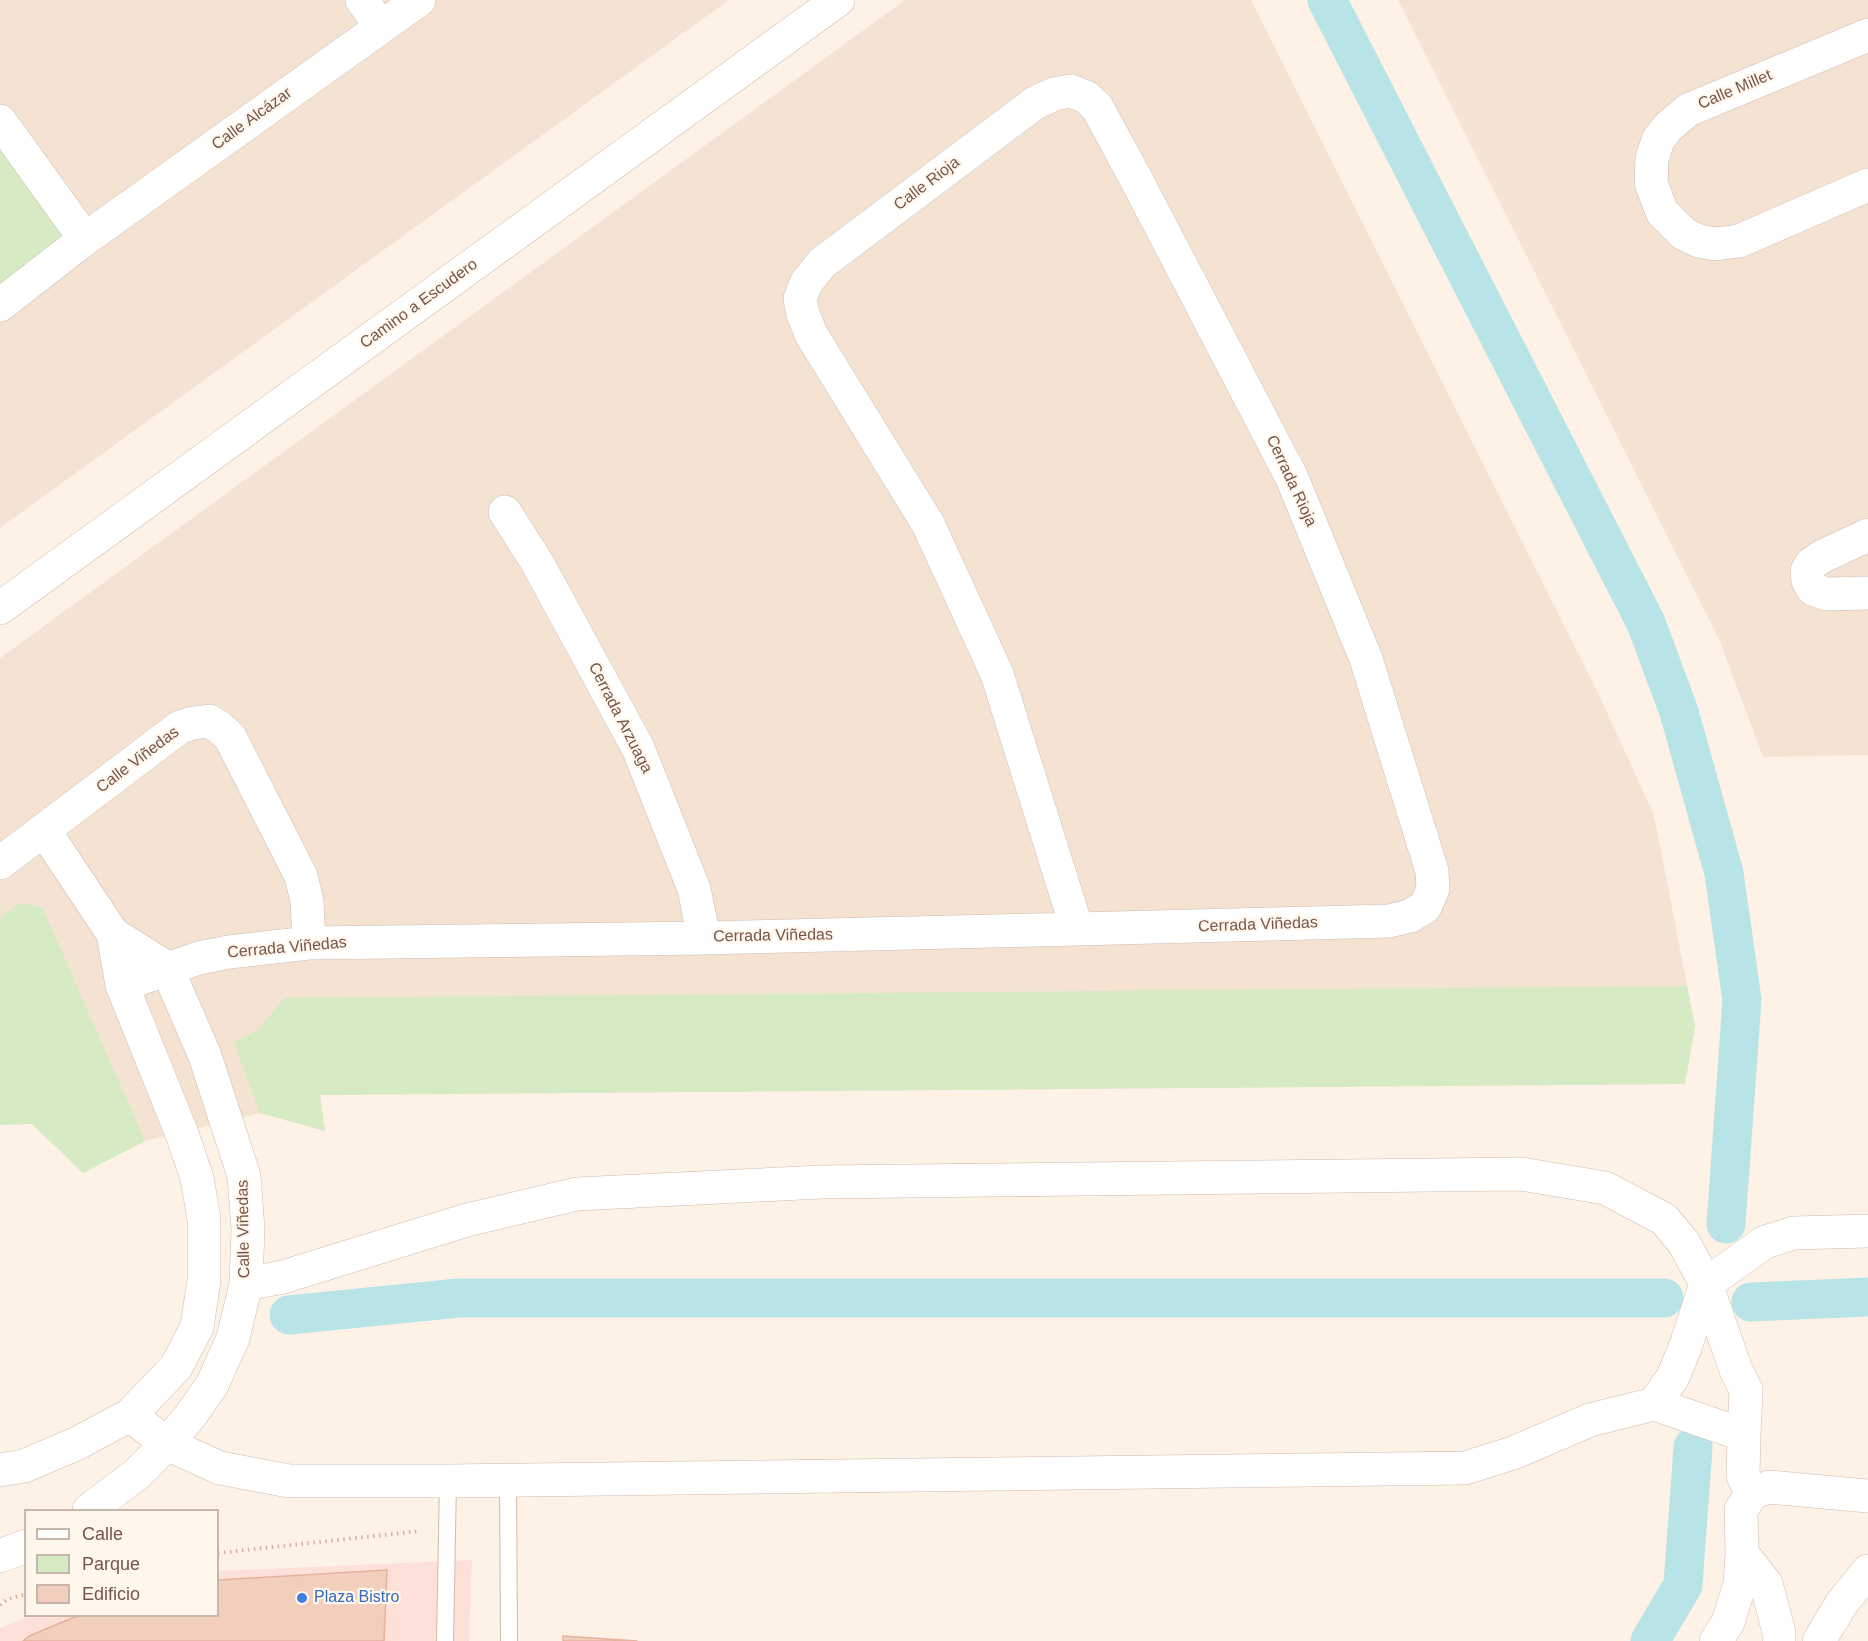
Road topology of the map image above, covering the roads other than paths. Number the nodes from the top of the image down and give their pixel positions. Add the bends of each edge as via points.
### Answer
1 (362, 0) edge
2 (419, 0) edge
3 (838, 0) edge
4 (381, 27) junction
5 (1868, 34) edge
6 (1071, 92) joint
7 (0, 121) edge
8 (1868, 185) edge
9 (86, 239) junction
10 (0, 305) edge
11 (505, 512) dead end
12 (1868, 535) edge
13 (1868, 593) edge
14 (0, 608) edge
15 (44, 830) junction
16 (0, 863) edge
17 (1425, 907) joint
18 (1077, 930) junction
19 (113, 934) junction
20 (704, 938) junction
21 (309, 943) junction
22 (167, 968) junction
23 (122, 985) junction
24 (244, 1176) junction
25 (197, 1178) junction
26 (1868, 1231) edge
27 (246, 1284) junction
28 (1706, 1284) junction
29 (1654, 1404) junction
30 (130, 1415) junction
31 (1744, 1435) junction
32 (167, 1444) junction
33 (0, 1470) edge
34 (508, 1480) junction
35 (448, 1481) junction
36 (1752, 1493) junction
37 (1868, 1496) edge
38 (90, 1509) edge
39 (24, 1547) edge
40 (1742, 1553) junction
41 (0, 1556) edge
42 (1868, 1571) edge
43 (445, 1641) edge
44 (509, 1641) edge
45 (1716, 1641) edge
46 (1779, 1641) edge
47 (1819, 1641) edge

1 - 4 street
2 - 4 street, Calle Alcázar
3 - 14 street, Camino a Escudero
4 - 9 street, Calle Alcázar
5 - 8 street, Calle Millet via 1688,110 1658,140 1651,183 1662,212 1684,234 1715,244 1739,240
6 - 17 street, Cerrada Rioja via 1086,97 1096,107 1292,478 1366,659 1432,872 1433,889
6 - 18 street, Calle Rioja via 1054,94 1035,103 822,263 800,299 812,334 928,524 997,674
7 - 9 street
9 - 10 street, Calle Alcázar
11 - 20 street, Cerrada Arzuaga via 538,564 638,748 694,889
12 - 13 street via 1821,556 1807,571 1813,589 1826,594
15 - 16 street, Calle Viñedas
15 - 19 street
15 - 21 street, Calle Viñedas via 180,727 209,722 230,737 301,876
17 - 18 street, Cerrada Viñedas via 1389,921
18 - 20 street, Cerrada Viñedas
19 - 22 street
19 - 23 street
20 - 21 street, Cerrada Viñedas
21 - 22 street, Cerrada Viñedas via 229,952
22 - 23 street, Cerrada Viñedas
22 - 24 street, Calle Viñedas via 205,1056
23 - 25 street
24 - 25 street
24 - 27 street, Calle Viñedas via 248,1229
25 - 30 street via 204,1219 204,1280 197,1327 176,1366
26 - 28 street via 1794,1233 1765,1242
27 - 28 street via 284,1277 467,1220 577,1194 821,1182 1521,1174 1605,1188 1664,1219 1684,1243
27 - 32 street, Calle Viñedas via 233,1338 212,1385
28 - 29 street via 1673,1377
28 - 31 street via 1746,1390
29 - 31 street
29 - 34 street via 1590,1420 1513,1453 1465,1468
30 - 32 street
30 - 33 street via 24,1466
31 - 36 street via 1743,1476
32 - 35 street via 220,1468 289,1480
32 - 38 street, Calle Viñedas
34 - 35 street
34 - 44 lane
35 - 43 lane
36 - 37 street via 1769,1487
36 - 40 street via 1741,1510
39 - 41 street
40 - 45 street via 1740,1584 1728,1622
40 - 46 street via 1766,1584
42 - 47 street

